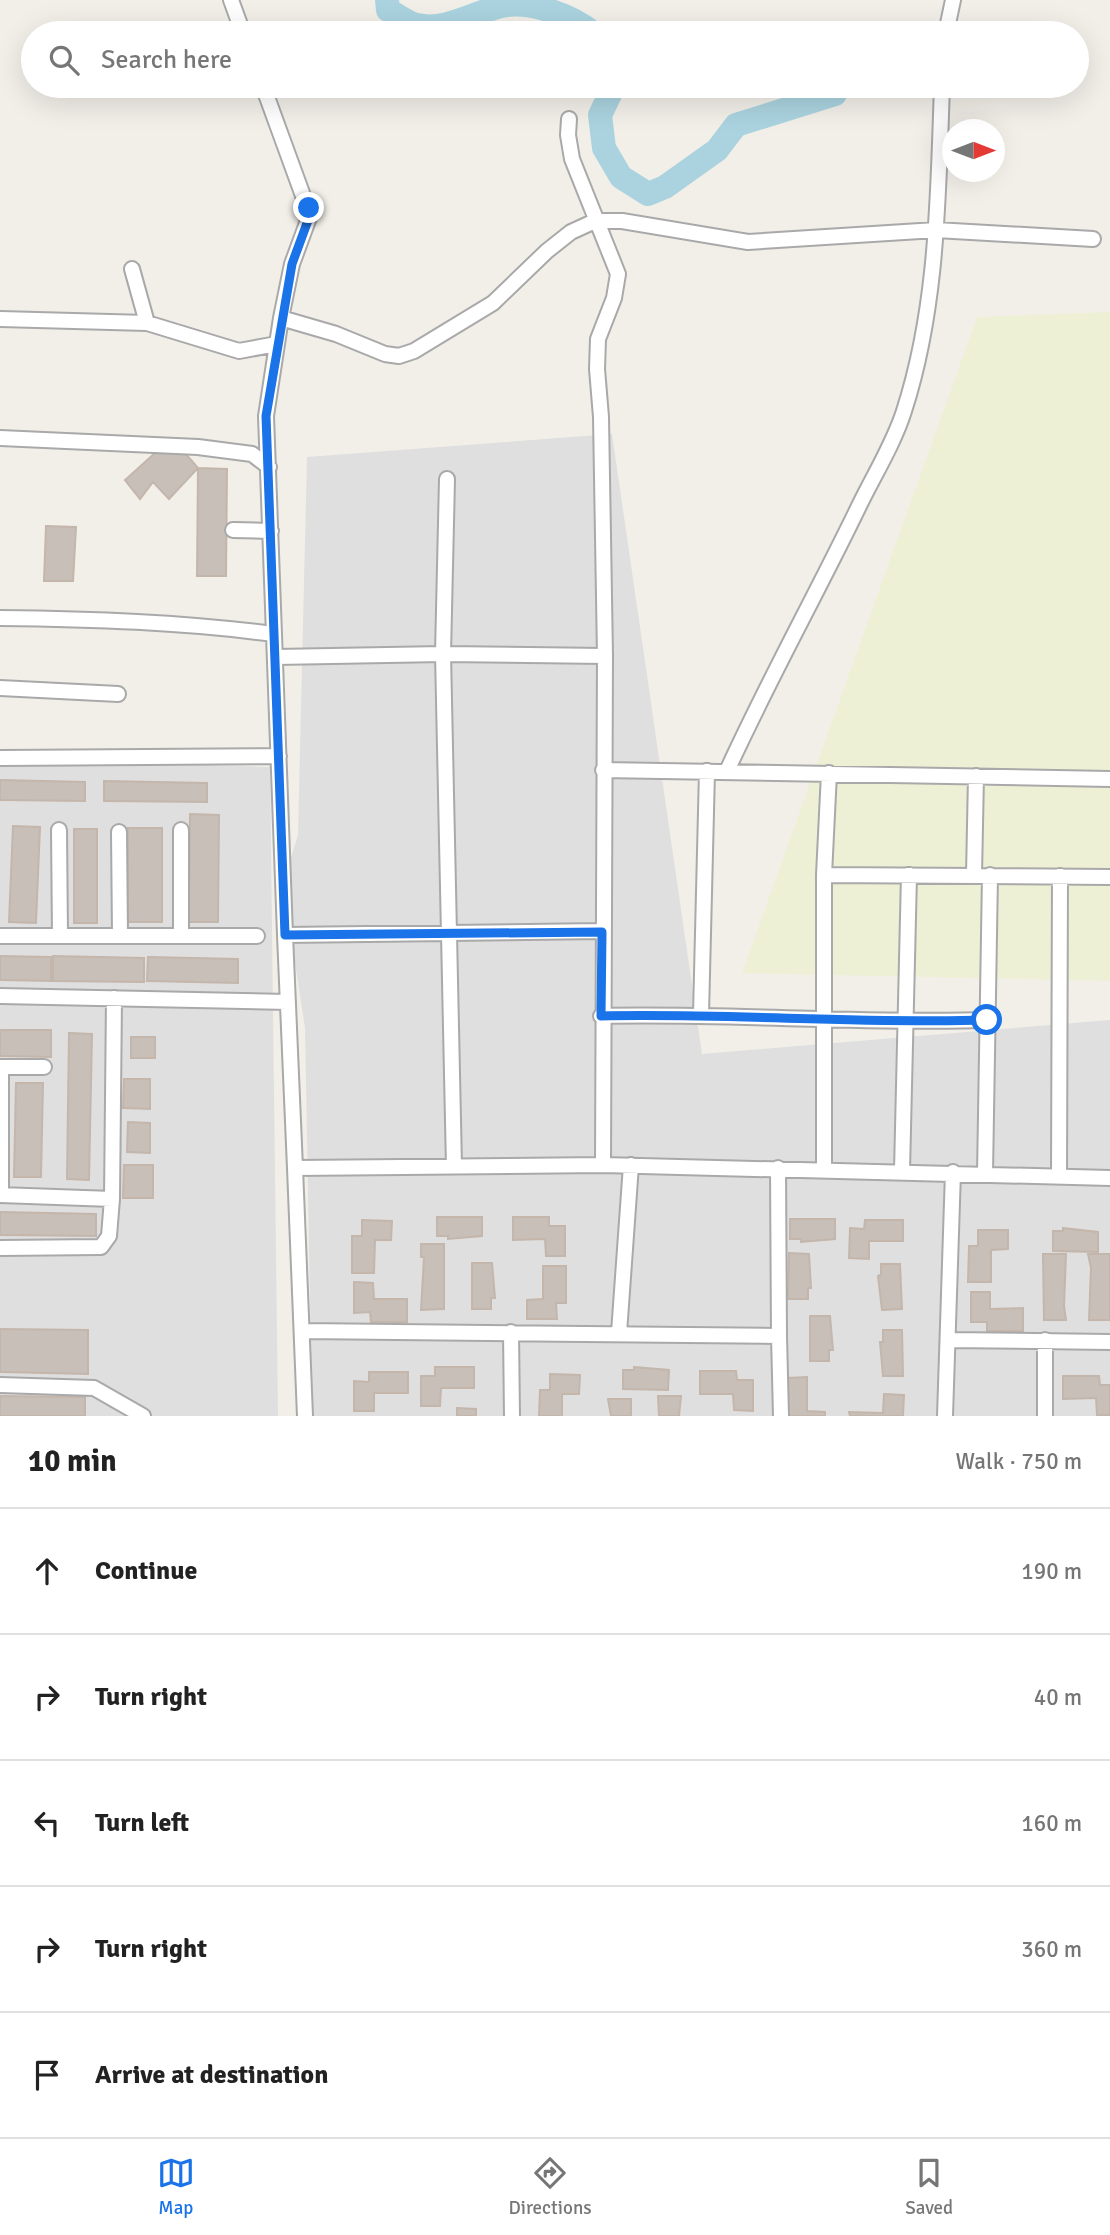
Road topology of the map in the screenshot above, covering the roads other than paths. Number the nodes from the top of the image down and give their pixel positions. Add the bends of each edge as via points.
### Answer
1 (231, 0) edge
2 (953, 0) edge
3 (239, 21) edge
4 (949, 21) edge
5 (267, 98) edge
6 (942, 98) edge
7 (569, 119) dead end
8 (595, 221) junction
9 (936, 230) junction
10 (1093, 239) dead end
11 (132, 269) dead end
12 (281, 318) junction
13 (0, 319) edge
14 (147, 323) junction
15 (277, 344) junction
16 (0, 438) edge
17 (269, 467) junction
18 (447, 479) dead end
19 (233, 530) dead end
20 (271, 531) junction
21 (0, 618) edge
22 (273, 634) junction
23 (443, 654) junction
24 (604, 656) junction
25 (276, 657) junction
26 (0, 688) edge
27 (118, 694) dead end
28 (279, 756) junction
29 (0, 758) edge
30 (603, 770) junction
31 (707, 771) junction
32 (727, 771) junction
33 (830, 773) junction
34 (976, 776) junction
35 (1110, 779) edge
36 (59, 830) dead end
37 (181, 830) dead end
38 (119, 832) dead end
39 (824, 875) junction
40 (909, 875) junction
41 (974, 875) junction
42 (990, 875) junction
43 (1060, 876) junction
44 (1110, 877) edge
45 (602, 932) junction
46 (447, 933) junction
47 (181, 935) junction
48 (285, 935) junction
49 (0, 936) edge
50 (60, 936) junction
51 (120, 936) junction
52 (257, 936) dead end
53 (0, 996) edge
54 (114, 998) junction
55 (288, 1002) junction
56 (701, 1014) junction
57 (601, 1016) junction
58 (824, 1019) junction
59 (987, 1020) junction
60 (905, 1022) junction
61 (1, 1067) edge
62 (44, 1067) dead end
63 (603, 1165) junction
64 (631, 1165) junction
65 (454, 1167) junction
66 (295, 1168) junction
67 (778, 1168) junction
68 (824, 1169) junction
69 (902, 1171) junction
70 (953, 1172) junction
71 (985, 1174) junction
72 (1059, 1177) junction
73 (1110, 1178) edge
74 (0, 1195) edge
75 (112, 1199) junction
76 (0, 1248) edge
77 (304, 1331) junction
78 (511, 1332) junction
79 (619, 1333) junction
80 (779, 1336) junction
81 (948, 1340) junction
82 (1045, 1340) junction
83 (1110, 1342) edge
84 (0, 1385) edge
85 (143, 1416) edge
86 (305, 1416) edge
87 (512, 1416) edge
88 (781, 1416) edge
89 (946, 1416) edge
90 (1045, 1416) edge

1 - 3 street
2 - 4 street
5 - 12 street via 310,215 292,264
6 - 9 street
7 - 8 street via 572,159
8 - 9 street via 622,221 748,242
8 - 12 street via 547,251 493,303 399,356
8 - 24 street via 618,274 597,349
9 - 10 street
9 - 32 street via 924,332 904,413
11 - 14 street
12 - 15 street
13 - 14 street
14 - 15 street via 239,351
15 - 17 street via 266,416
16 - 17 street via 198,447 253,454
17 - 20 street
18 - 23 street
19 - 20 street
20 - 22 street
21 - 22 street via 94,619
22 - 25 street
23 - 24 street
23 - 25 street
23 - 46 street
24 - 30 street
25 - 28 street
26 - 27 street
28 - 29 street
28 - 48 street
30 - 31 street
30 - 45 street
31 - 32 street
31 - 56 street
32 - 33 street
33 - 34 street
33 - 39 street
34 - 35 street
34 - 41 street
36 - 50 street
37 - 47 street
38 - 51 street
39 - 40 street
39 - 58 street
40 - 41 street
40 - 60 street
41 - 42 street
42 - 43 street
42 - 59 street
43 - 44 street
43 - 72 street
45 - 46 street
45 - 57 street
46 - 48 street
46 - 65 street
47 - 51 street
47 - 52 street
48 - 55 street
49 - 50 street
50 - 51 street
53 - 54 street
54 - 55 street
54 - 75 street
55 - 66 street
56 - 57 street
56 - 58 street
57 - 63 street
58 - 60 street
58 - 68 street
59 - 60 street
59 - 71 street
60 - 69 street
61 - 62 street
61 - 74 street
63 - 64 street
63 - 65 street
64 - 67 street
64 - 79 street
65 - 66 street
66 - 77 street
67 - 68 street
67 - 80 street
68 - 69 street
69 - 70 street
70 - 71 street
70 - 81 street
71 - 72 street
72 - 73 street
74 - 75 street
75 - 76 street via 109,1236 101,1247
77 - 78 street
77 - 86 street
78 - 79 street
78 - 87 street
79 - 80 street
80 - 88 street
81 - 82 street
81 - 89 street
82 - 83 street
82 - 90 street
84 - 85 street via 94,1388

